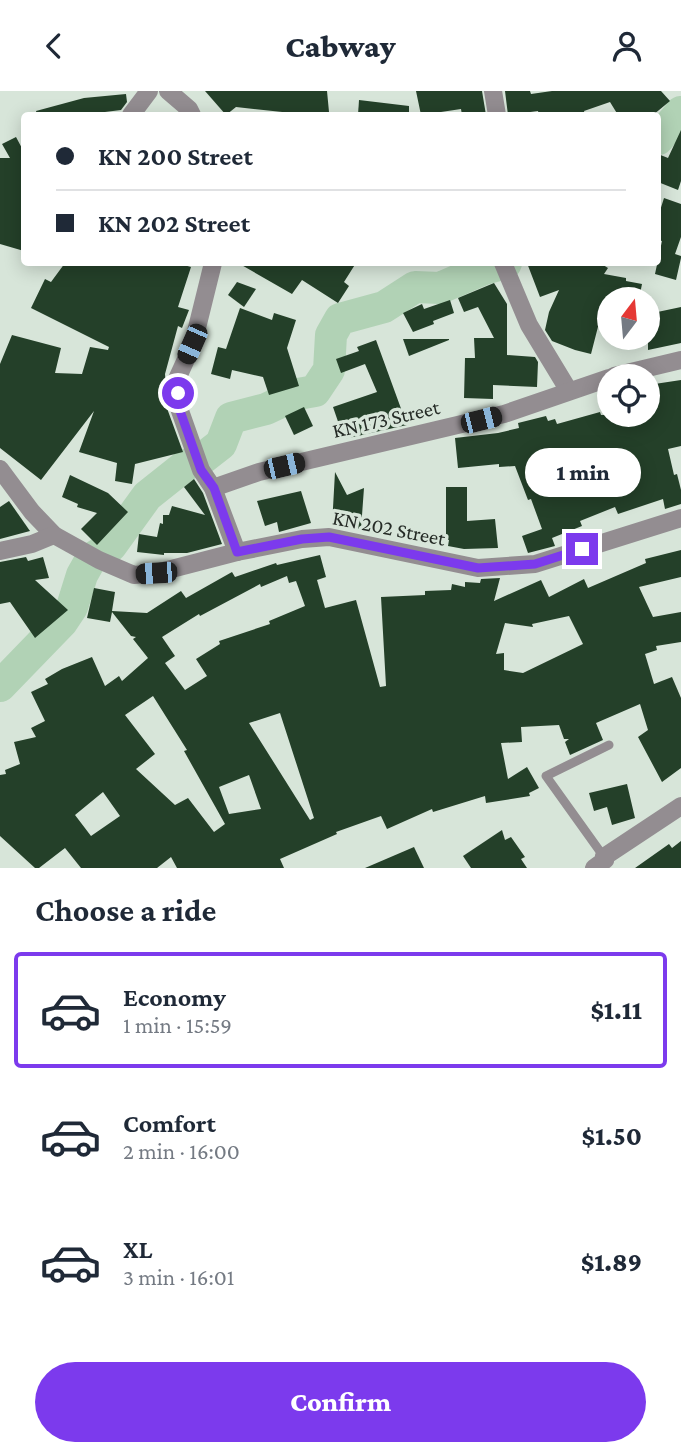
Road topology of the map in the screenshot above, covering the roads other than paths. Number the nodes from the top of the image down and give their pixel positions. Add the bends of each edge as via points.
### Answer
1 (149, 91) edge
2 (167, 91) edge
3 (493, 91) edge
4 (133, 112) edge
5 (190, 112) edge
6 (496, 112) edge
7 (212, 266) edge
8 (504, 268) edge
9 (681, 360) edge
10 (660, 364) edge
11 (597, 382) edge
12 (569, 391) junction
13 (0, 469) edge
14 (214, 488) junction
15 (681, 518) edge
16 (54, 535) junction
17 (0, 551) edge
18 (237, 552) junction
19 (609, 745) dead end
20 (681, 806) edge
21 (604, 863) edge

1 - 4 street
2 - 5 street
3 - 6 street
7 - 14 street via 192,344 177,379 179,408 201,470
8 - 12 street via 529,325
9 - 10 street, KN 173 Street
11 - 12 street, KN 173 Street
12 - 14 street, KN 173 Street via 504,414 259,472
13 - 16 street, KN 202 Street
14 - 18 street
15 - 18 street, KN 202 Street via 535,564 478,568 329,537
16 - 17 street
16 - 18 street, KN 202 Street via 134,575
19 - 21 lane via 546,776
20 - 21 street

